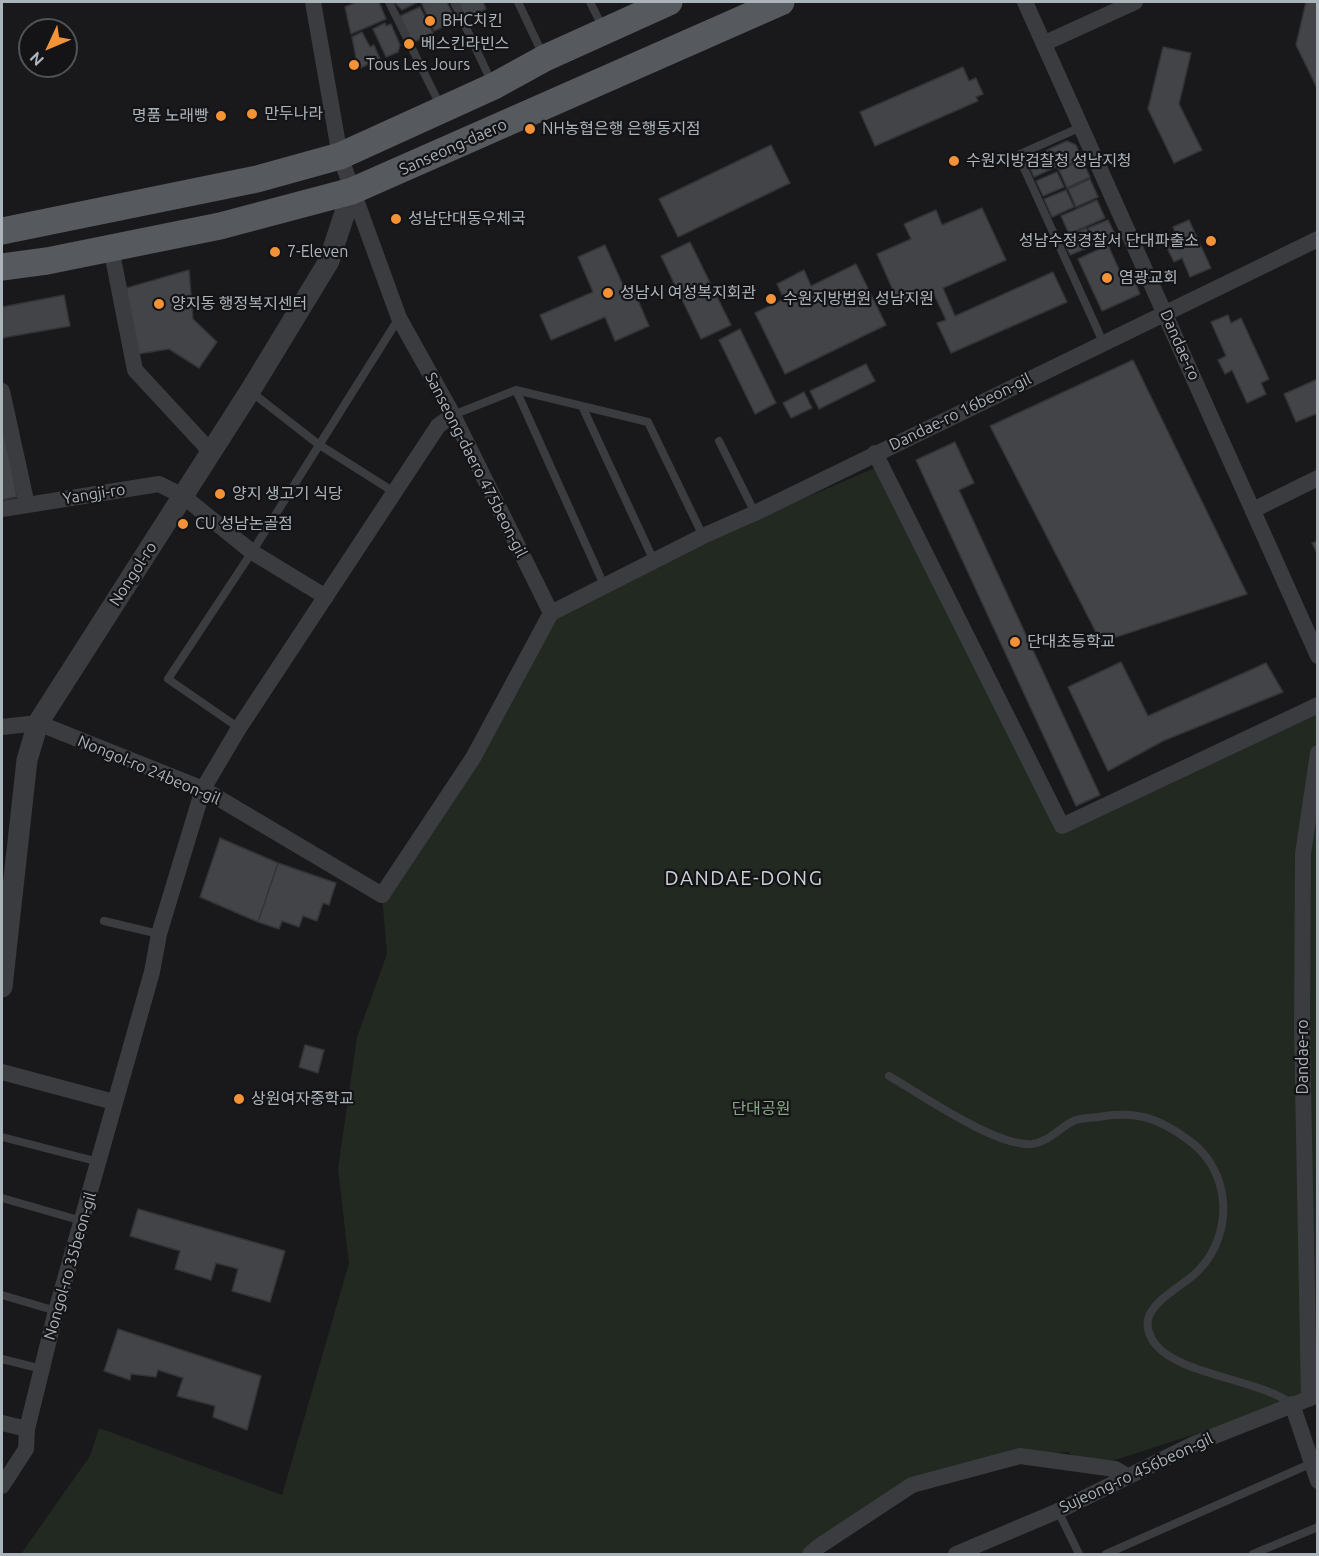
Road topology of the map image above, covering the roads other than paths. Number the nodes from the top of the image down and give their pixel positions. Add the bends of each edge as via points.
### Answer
1 (313, 2) edge
2 (389, 2) edge
3 (454, 2) edge
4 (518, 2) edge
5 (590, 2) edge
6 (781, 2) edge
7 (1025, 2) edge
8 (1135, 2) edge
9 (657, 4) edge
10 (605, 31) junction
11 (1045, 43) junction
12 (545, 58) junction
13 (494, 86) junction
14 (442, 108) junction
15 (1082, 126) junction
16 (340, 156) junction
17 (352, 191) junction
18 (2, 231) edge
19 (1317, 239) edge
20 (111, 248) junction
21 (2, 267) edge
22 (1165, 312) junction
23 (399, 318) junction
24 (1103, 342) junction
25 (516, 390) junction
26 (250, 391) junction
27 (2, 396) edge
28 (582, 406) junction
29 (453, 415) junction
30 (719, 441) dead end
31 (318, 444) junction
32 (210, 452) junction
33 (875, 453) junction
34 (1317, 478) edge
35 (394, 492) junction
36 (183, 496) junction
37 (27, 505) junction
38 (2, 508) edge
39 (1253, 510) junction
40 (756, 513) junction
41 (703, 536) junction
42 (252, 552) junction
43 (654, 561) junction
44 (604, 585) junction
45 (326, 597) junction
46 (551, 613) junction
47 (1317, 656) edge
48 (1317, 705) edge
49 (38, 723) junction
50 (2, 727) edge
51 (239, 728) junction
52 (1317, 753) edge
53 (203, 789) junction
54 (104, 921) dead end
55 (159, 934) junction
56 (2, 987) edge
57 (2, 1072) edge
58 (890, 1076) dead end
59 (114, 1102) junction
60 (2, 1137) edge
61 (99, 1162) junction
62 (2, 1198) edge
63 (82, 1221) junction
64 (2, 1295) edge
65 (56, 1311) junction
66 (2, 1359) edge
67 (42, 1369) junction
68 (1306, 1400) edge
69 (2, 1423) edge
70 (27, 1429) junction
71 (1310, 1464) junction
72 (1127, 1476) junction
73 (1317, 1481) edge
74 (2, 1486) edge
75 (1058, 1510) junction
76 (1317, 1527) edge
77 (810, 1554) edge
78 (956, 1554) edge
79 (1079, 1554) edge
80 (1106, 1554) edge
81 (1253, 1554) edge

1 - 16 street, Sanseong-daero 475beon-gil
2 - 14 lane
3 - 13 lane
4 - 12 lane
5 - 10 lane
6 - 17 main road, Sanseong-daero
7 - 11 street, Dandae-ro
8 - 11 street
9 - 10 main road
10 - 12 main road
11 - 15 street, Dandae-ro
12 - 13 main road
13 - 14 main road
14 - 16 main road
15 - 22 street, Dandae-ro
15 - 24 lane via 1018,155
16 - 17 street, Sanseong-daero 475beon-gil
16 - 18 main road via 257,178
17 - 20 main road, Sanseong-daero via 220,226
17 - 23 street, Sanseong-daero 475beon-gil
17 - 26 street, Nongol-ro via 329,261
19 - 22 street, Dandae-ro 16beon-gil
20 - 21 main road, Sanseong-daero
20 - 32 street via 135,370
22 - 24 street, Dandae-ro 16beon-gil
22 - 39 street, Dandae-ro
23 - 29 street, Sanseong-daero 475beon-gil
23 - 31 lane
24 - 33 street, Dandae-ro 16beon-gil
25 - 28 lane
25 - 29 lane
25 - 44 lane
26 - 31 lane
26 - 32 street, Nongol-ro
27 - 37 street
28 - 41 lane via 648,422
28 - 43 lane
29 - 35 street, Nongol-ro 35beon-gil via 438,426
29 - 46 street, Sanseong-daero 475beon-gil
30 - 40 lane
31 - 35 lane
31 - 42 lane
32 - 36 street, Nongol-ro
33 - 40 street, Dandae-ro 16beon-gil
33 - 48 street via 1062,826
34 - 39 street
35 - 45 street, Nongol-ro 35beon-gil
36 - 37 street, Yangji-ro via 159,483
36 - 42 street, Yangji-ro
36 - 49 street, Nongol-ro
37 - 38 street, Yangji-ro
39 - 47 street, Dandae-ro
40 - 41 street, Dandae-ro 16beon-gil
41 - 43 street, Dandae-ro 16beon-gil
42 - 45 street, Yangji-ro
42 - 51 lane via 168,679
43 - 44 street, Dandae-ro 16beon-gil
44 - 46 street, Dandae-ro 16beon-gil
45 - 51 street, Nongol-ro 35beon-gil
46 - 53 street, Nongol-ro 24beon-gil via 473,758 382,895
49 - 50 street, Nongol-ro 24beon-gil
49 - 53 street, Nongol-ro 24beon-gil
49 - 56 street, Nongol-ro via 27,760
51 - 53 street, Nongol-ro 35beon-gil
52 - 68 street, Dandae-ro via 1303,854
53 - 55 street, Nongol-ro 35beon-gil
54 - 55 lane
55 - 59 street, Nongol-ro 35beon-gil via 152,972
57 - 59 street
58 - 68 lane via 994,1136 1018,1142 1033,1144 1052,1137 1075,1120 1122,1112 1150,1119 1192,1142 1213,1162 1223,1190 1223,1219 1215,1246 1200,1270 1149,1316 1148,1333 1157,1347 1181,1362
59 - 61 street, Nongol-ro 35beon-gil
60 - 61 lane
61 - 63 street, Nongol-ro 35beon-gil
62 - 63 lane
63 - 65 street, Nongol-ro 35beon-gil
64 - 65 lane
65 - 67 street, Nongol-ro 35beon-gil
66 - 67 lane
67 - 70 street, Nongol-ro 35beon-gil
68 - 71 street, Dandae-ro
68 - 72 street, Sujeong-ro 456beon-gil via 1194,1444
69 - 70 street
70 - 74 street, Nongol-ro 35beon-gil via 26,1449
71 - 73 street, Dandae-ro
71 - 80 lane
72 - 75 street, Sujeong-ro 456beon-gil
72 - 77 street via 1115,1469 1020,1456 912,1485
75 - 78 street, Sujeong-ro 456beon-gil
75 - 79 lane
76 - 81 lane

